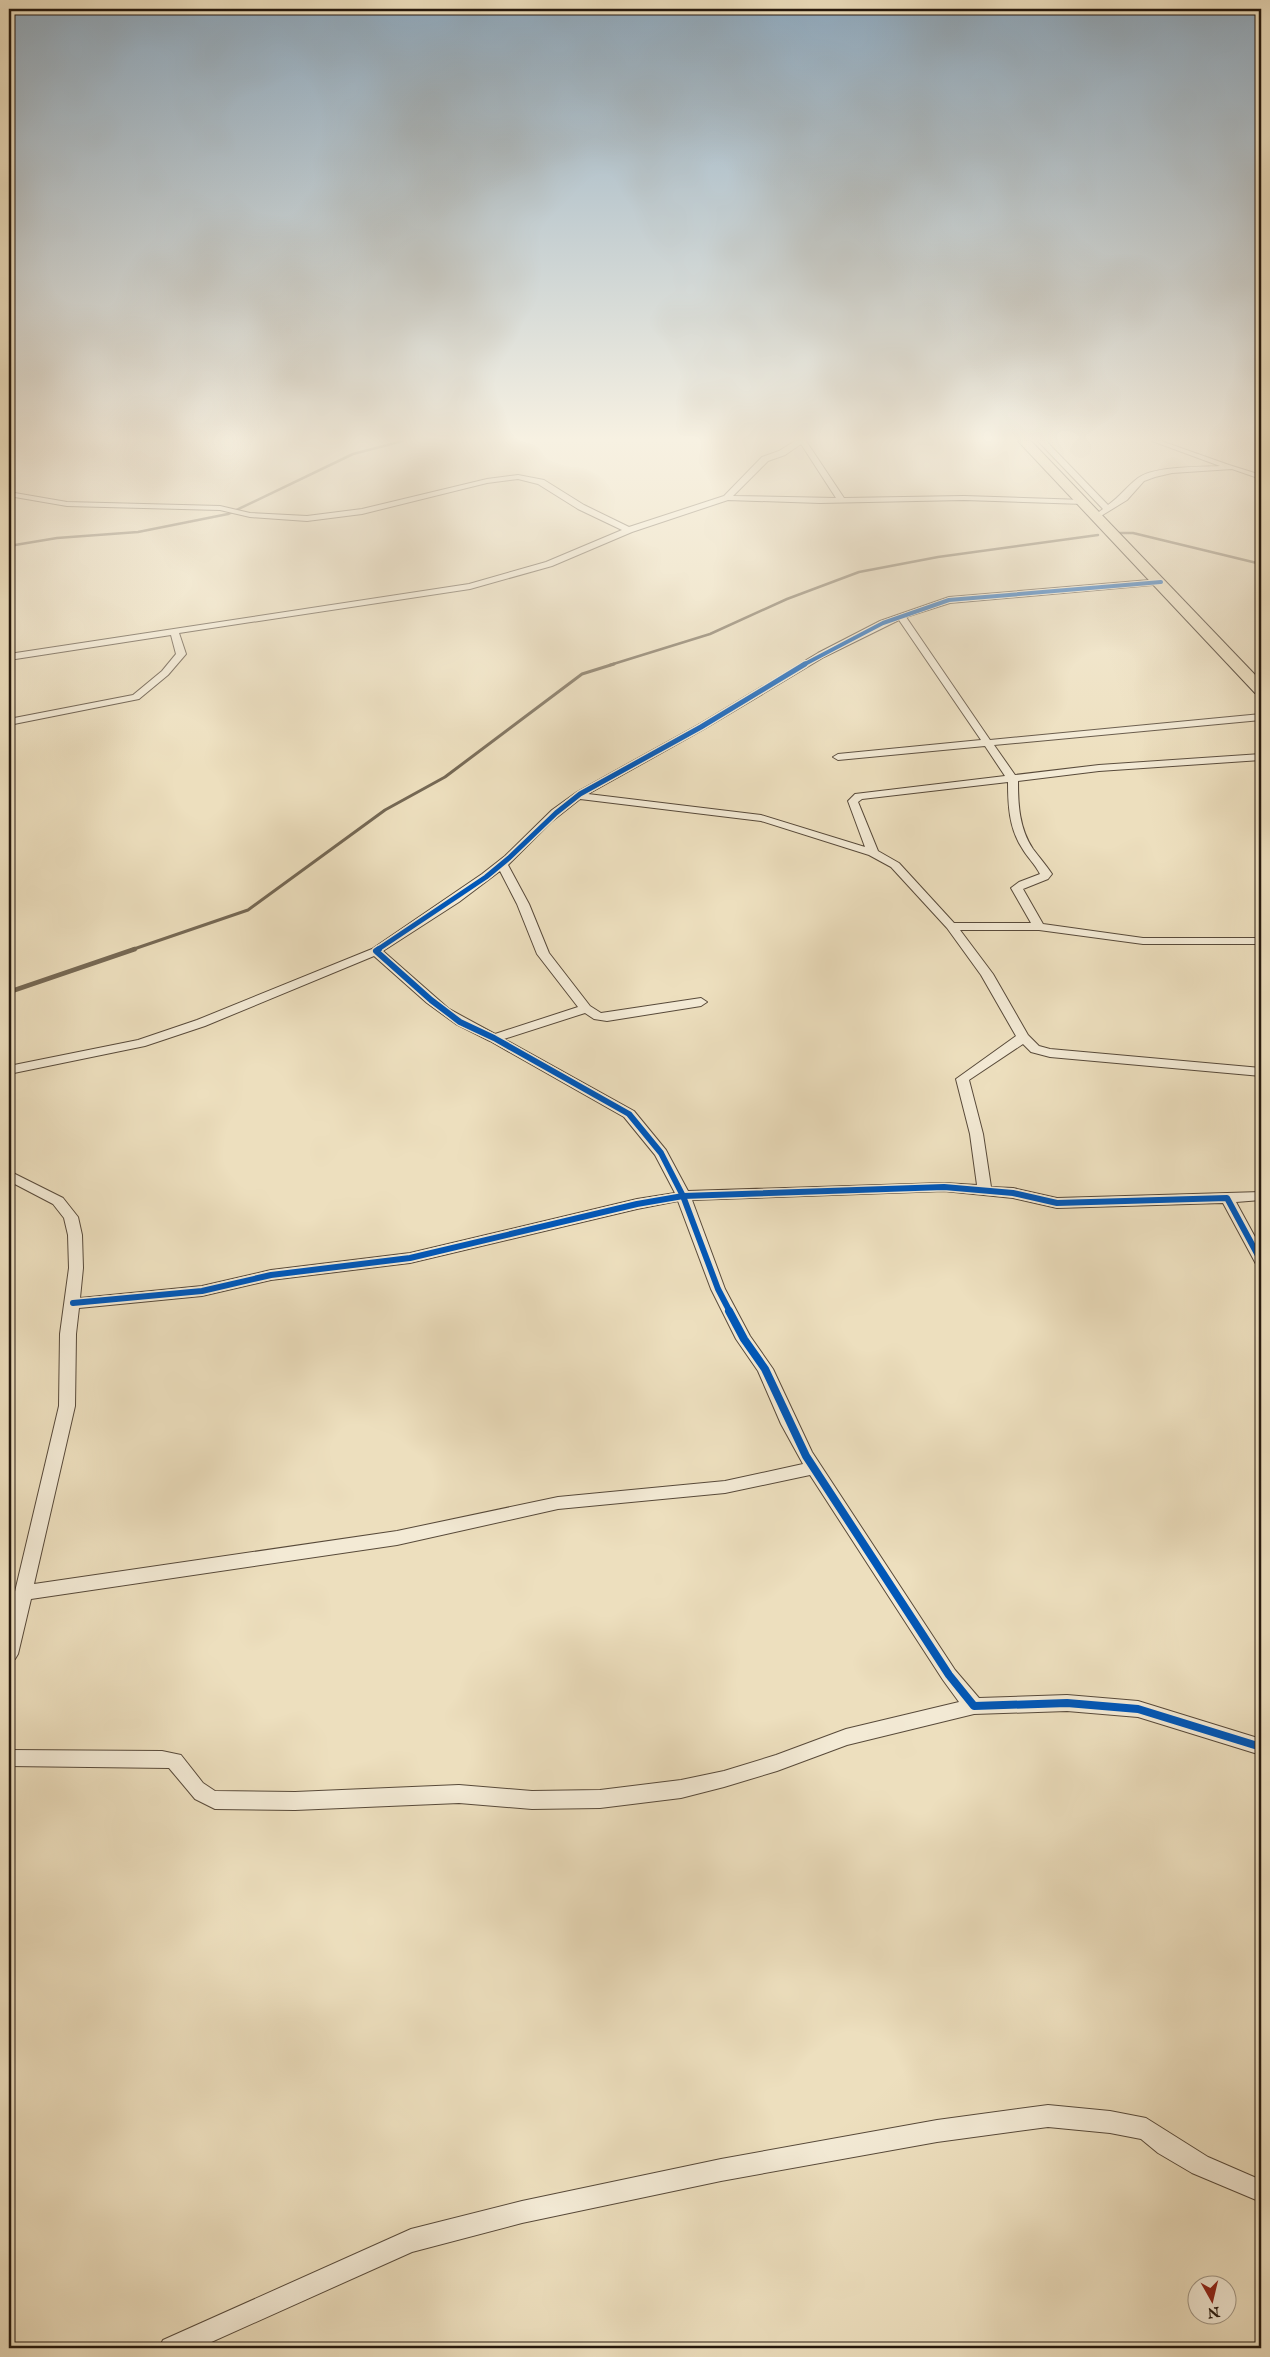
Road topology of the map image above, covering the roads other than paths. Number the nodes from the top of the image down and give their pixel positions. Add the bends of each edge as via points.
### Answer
1 (580, 551) edge
2 (1134, 551) edge
3 (1161, 582) junction
4 (901, 616) junction
5 (174, 632) junction
6 (9, 657) edge
7 (1261, 690) edge
8 (1261, 717) edge
9 (9, 722) edge
10 (985, 741) junction
11 (838, 757) dead end
12 (1261, 757) edge
13 (1013, 780) junction
14 (578, 796) junction
15 (873, 854) junction
16 (502, 864) junction
17 (951, 926) junction
18 (1039, 927) junction
19 (1261, 941) edge
20 (376, 951) junction
21 (701, 1002) dead end
22 (586, 1009) junction
23 (1024, 1037) junction
24 (494, 1038) junction
25 (9, 1070) edge
26 (1261, 1072) edge
27 (9, 1175) edge
28 (984, 1190) junction
29 (683, 1196) junction
30 (1261, 1196) edge
31 (1227, 1198) junction
32 (1261, 1261) edge
33 (73, 1303) junction
34 (815, 1468) junction
35 (24, 1593) junction
36 (9, 1654) edge
37 (974, 1706) junction
38 (1261, 1747) edge
39 (9, 1758) edge
40 (1261, 2191) edge
41 (171, 2348) edge

1 - 5 street via 549,564 470,586
2 - 3 highway
3 - 4 street via 949,600
3 - 7 highway
4 - 10 street
4 - 14 street via 833,647
5 - 6 street
5 - 9 street via 181,654 136,697
8 - 10 street
10 - 11 street
10 - 13 street
12 - 13 street via 1099,768
13 - 15 street via 883,792 855,798 856,812
13 - 18 street via 1012,806 1016,827 1046,874 1018,888
14 - 15 street via 761,818
14 - 16 street via 537,829
15 - 17 street via 895,865
16 - 20 street via 440,910
16 - 22 street via 523,904 543,954
17 - 18 street
17 - 23 street via 987,974
18 - 19 street via 1143,941
20 - 24 street via 448,1015 476,1032
20 - 25 street via 201,1023 149,1040
21 - 22 street via 607,1017
22 - 24 street
23 - 26 street via 1035,1049 1050,1053
23 - 28 street via 962,1078 981,1154
24 - 29 street via 630,1114 661,1153
27 - 33 street via 58,1201 71,1217 76,1268
28 - 29 street via 865,1188
28 - 31 street via 1057,1203
29 - 33 street via 410,1258 271,1275 202,1291
29 - 34 street via 718,1289 744,1339 766,1369 789,1424
30 - 31 street
31 - 32 street
33 - 35 street via 68,1334 67,1406
34 - 35 street via 725,1487 558,1503 397,1538
34 - 37 street via 949,1675
35 - 36 street
37 - 38 street via 1066,1703 1138,1709
37 - 39 street via 846,1737 724,1779 681,1789 600,1800 532,1800 459,1794 294,1801 215,1800 205,1798 192,1787 174,1761 162,1758
40 - 41 street via 1200,2165 1146,2129 1110,2122 1048,2116 937,2131 712,2172 522,2212 410,2241

